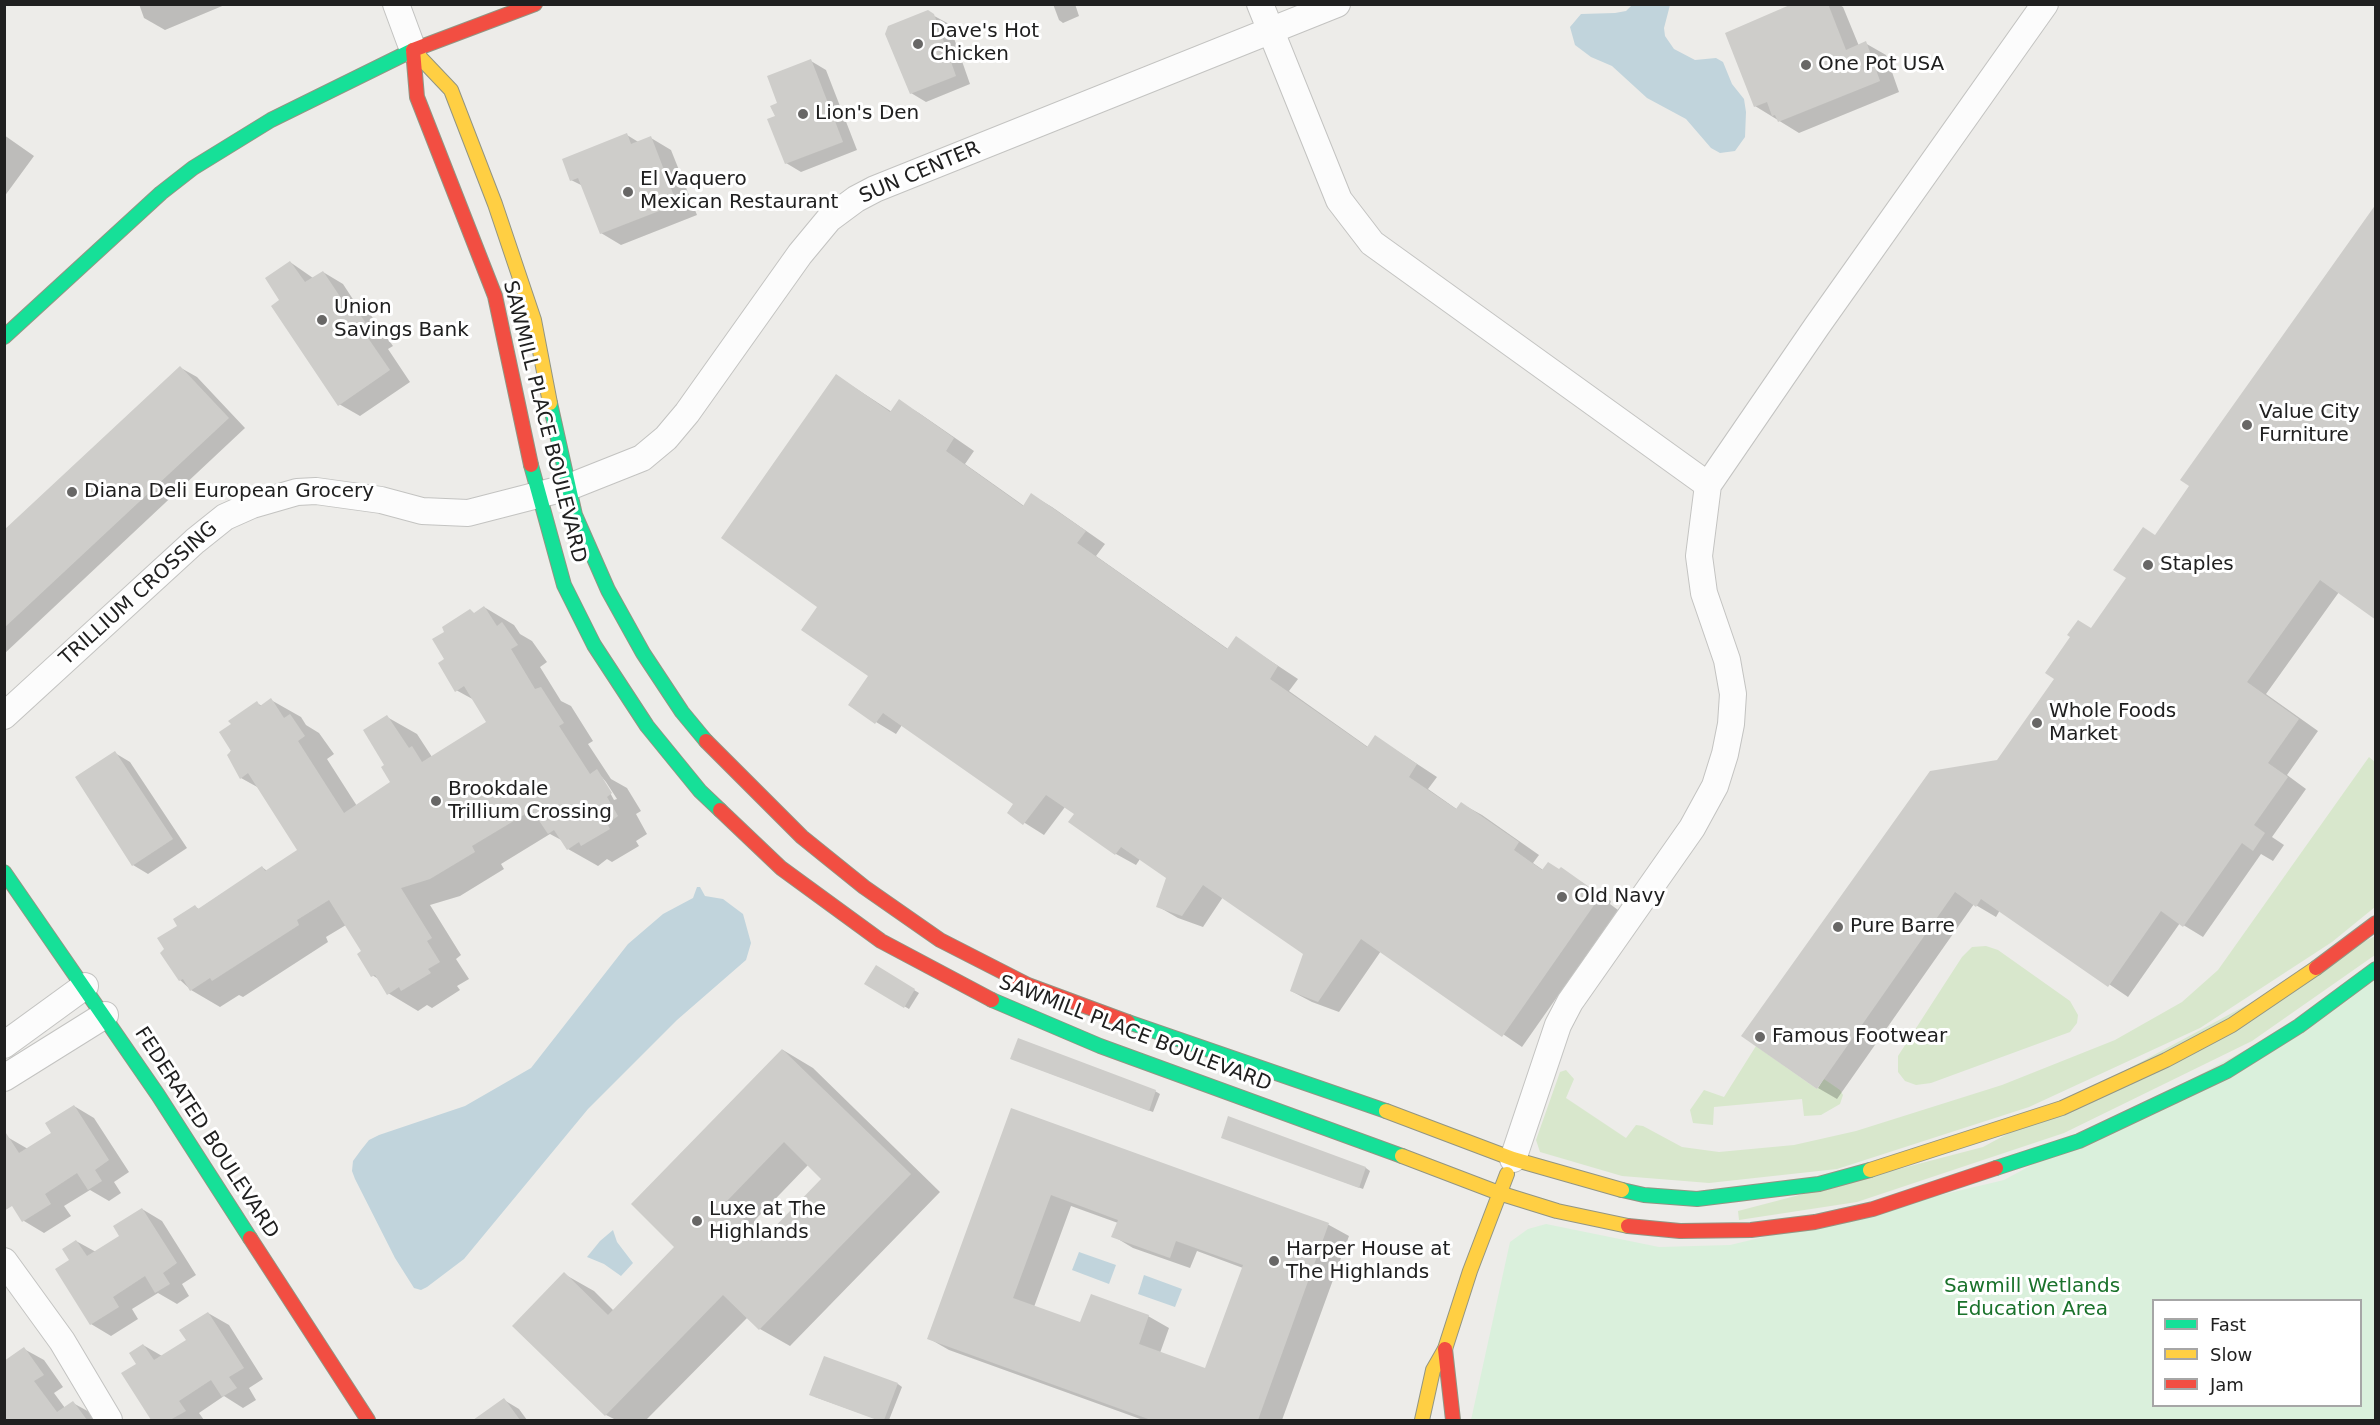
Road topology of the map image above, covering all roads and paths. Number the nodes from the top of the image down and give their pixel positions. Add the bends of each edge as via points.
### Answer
1 (396, 4) edge
2 (535, 4) edge
3 (1260, 4) edge
4 (1337, 4) edge
5 (2045, 4) edge
6 (1270, 32) junction
7 (413, 50) junction
8 (4, 337) edge
9 (1708, 485) junction
10 (569, 487) junction
11 (538, 496) junction
12 (4, 716) edge
13 (4, 872) edge
14 (2376, 923) edge
15 (2376, 969) edge
16 (85, 986) junction
17 (105, 1015) junction
18 (4, 1045) edge
19 (4, 1078) edge
20 (1513, 1159) junction
21 (1499, 1193) junction
22 (4, 1261) edge
23 (1445, 1349) junction
24 (109, 1420) edge
25 (368, 1420) edge
26 (1422, 1420) edge
27 (1452, 1420) edge

1 - 7 street
2 - 7 street
3 - 6 street
4 - 6 street, SUN CENTER
5 - 9 street
6 - 9 street via 1339,200 1372,243
6 - 10 street, SUN CENTER via 856,199 829,219 800,254 666,438 642,458
7 - 8 street via 271,120 194,168 161,193
7 - 10 street, SAWMILL PLACE BOULEVARD via 451,90 499,215 534,321
7 - 11 street, SAWMILL PLACE BOULEVARD via 417,98 495,296
9 - 20 street via 1699,556 1704,593 1733,694 1725,753 1715,786 1692,828 1570,1002 1558,1025
10 - 11 street, TRILLIUM CROSSING
10 - 20 street, SAWMILL PLACE BOULEVARD via 575,515 608,590 642,653 682,712 762,801 864,887 940,940 1028,985 1327,1089
11 - 12 street, TRILLIUM CROSSING via 468,513 422,511 324,492 297,492 252,505 225,517 195,541
11 - 21 street, SAWMILL PLACE BOULEVARD via 564,585 594,645 647,726 700,790 781,868 818,896 881,941 1005,1007
13 - 16 street, FEDERATED BOULEVARD
14 - 20 street, SAWMILL PLACE BOULEVARD via 2232,1024 2166,1060 2062,1108 1900,1162 1819,1184 1697,1199 1644,1195
15 - 21 street, SAWMILL PLACE BOULEVARD via 2299,1026 2227,1071 2144,1112 2079,1141 1874,1209 1750,1230 1680,1231 1627,1226
16 - 17 street, FEDERATED BOULEVARD
16 - 18 street
17 - 19 street
17 - 25 street, FEDERATED BOULEVARD
20 - 21 street
21 - 23 street
22 - 24 street via 62,1341
23 - 26 street via 1430,1380
23 - 27 street

